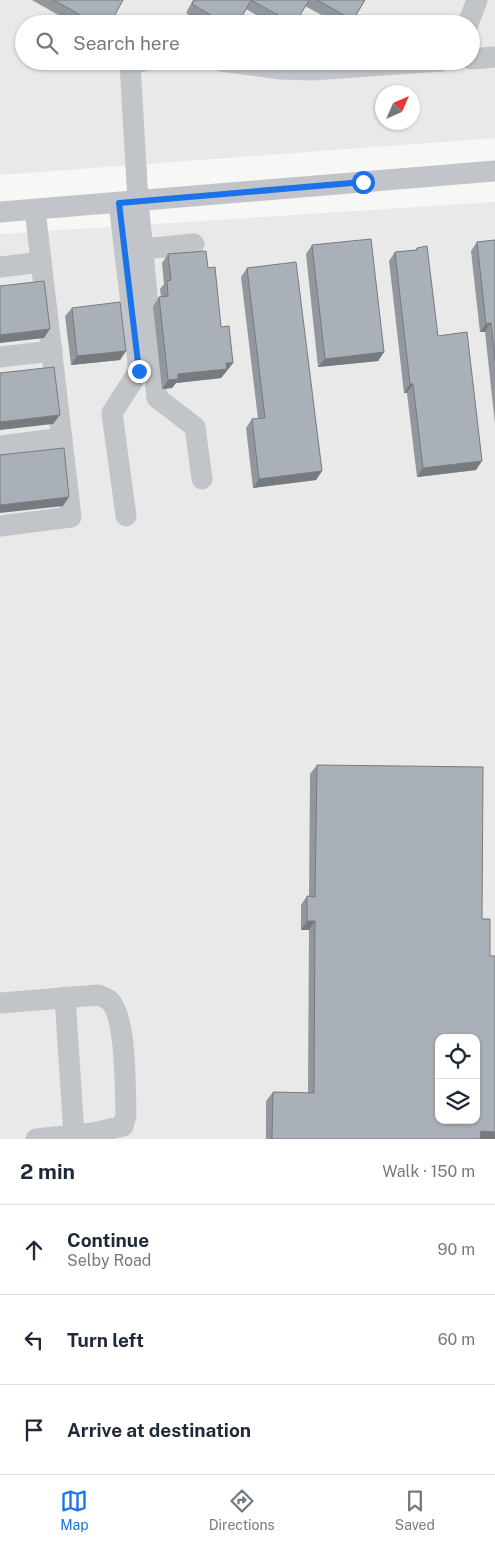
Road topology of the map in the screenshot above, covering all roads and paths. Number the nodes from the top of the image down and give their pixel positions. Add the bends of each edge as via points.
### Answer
1 (477, 0) edge
2 (471, 15) edge
3 (495, 58) edge
4 (480, 59) edge
5 (130, 70) edge
6 (495, 171) edge
7 (129, 202) junction
8 (35, 210) junction
9 (0, 212) edge
10 (194, 244) dead end
11 (142, 249) junction
12 (41, 262) junction
13 (0, 267) edge
14 (52, 351) junction
15 (0, 357) edge
16 (62, 438) junction
17 (0, 446) edge
18 (202, 480) dead end
19 (126, 516) dead end
20 (0, 526) edge
21 (65, 997) junction
22 (0, 1003) edge
23 (74, 1135) junction
24 (36, 1139) edge

1 - 2 street
3 - 4 street
5 - 7 street
6 - 7 street
7 - 8 street
7 - 11 street
7 - 19 street via 139,371 112,412
8 - 9 street
8 - 12 street
10 - 11 street
11 - 18 street via 157,398 194,427
12 - 13 street
12 - 14 street
14 - 15 street
14 - 16 street
16 - 17 street
16 - 20 street via 71,518
21 - 22 street
21 - 23 street
21 - 23 street via 98,995 109,1000 117,1011 122,1028 126,1114 123,1126
23 - 24 street

